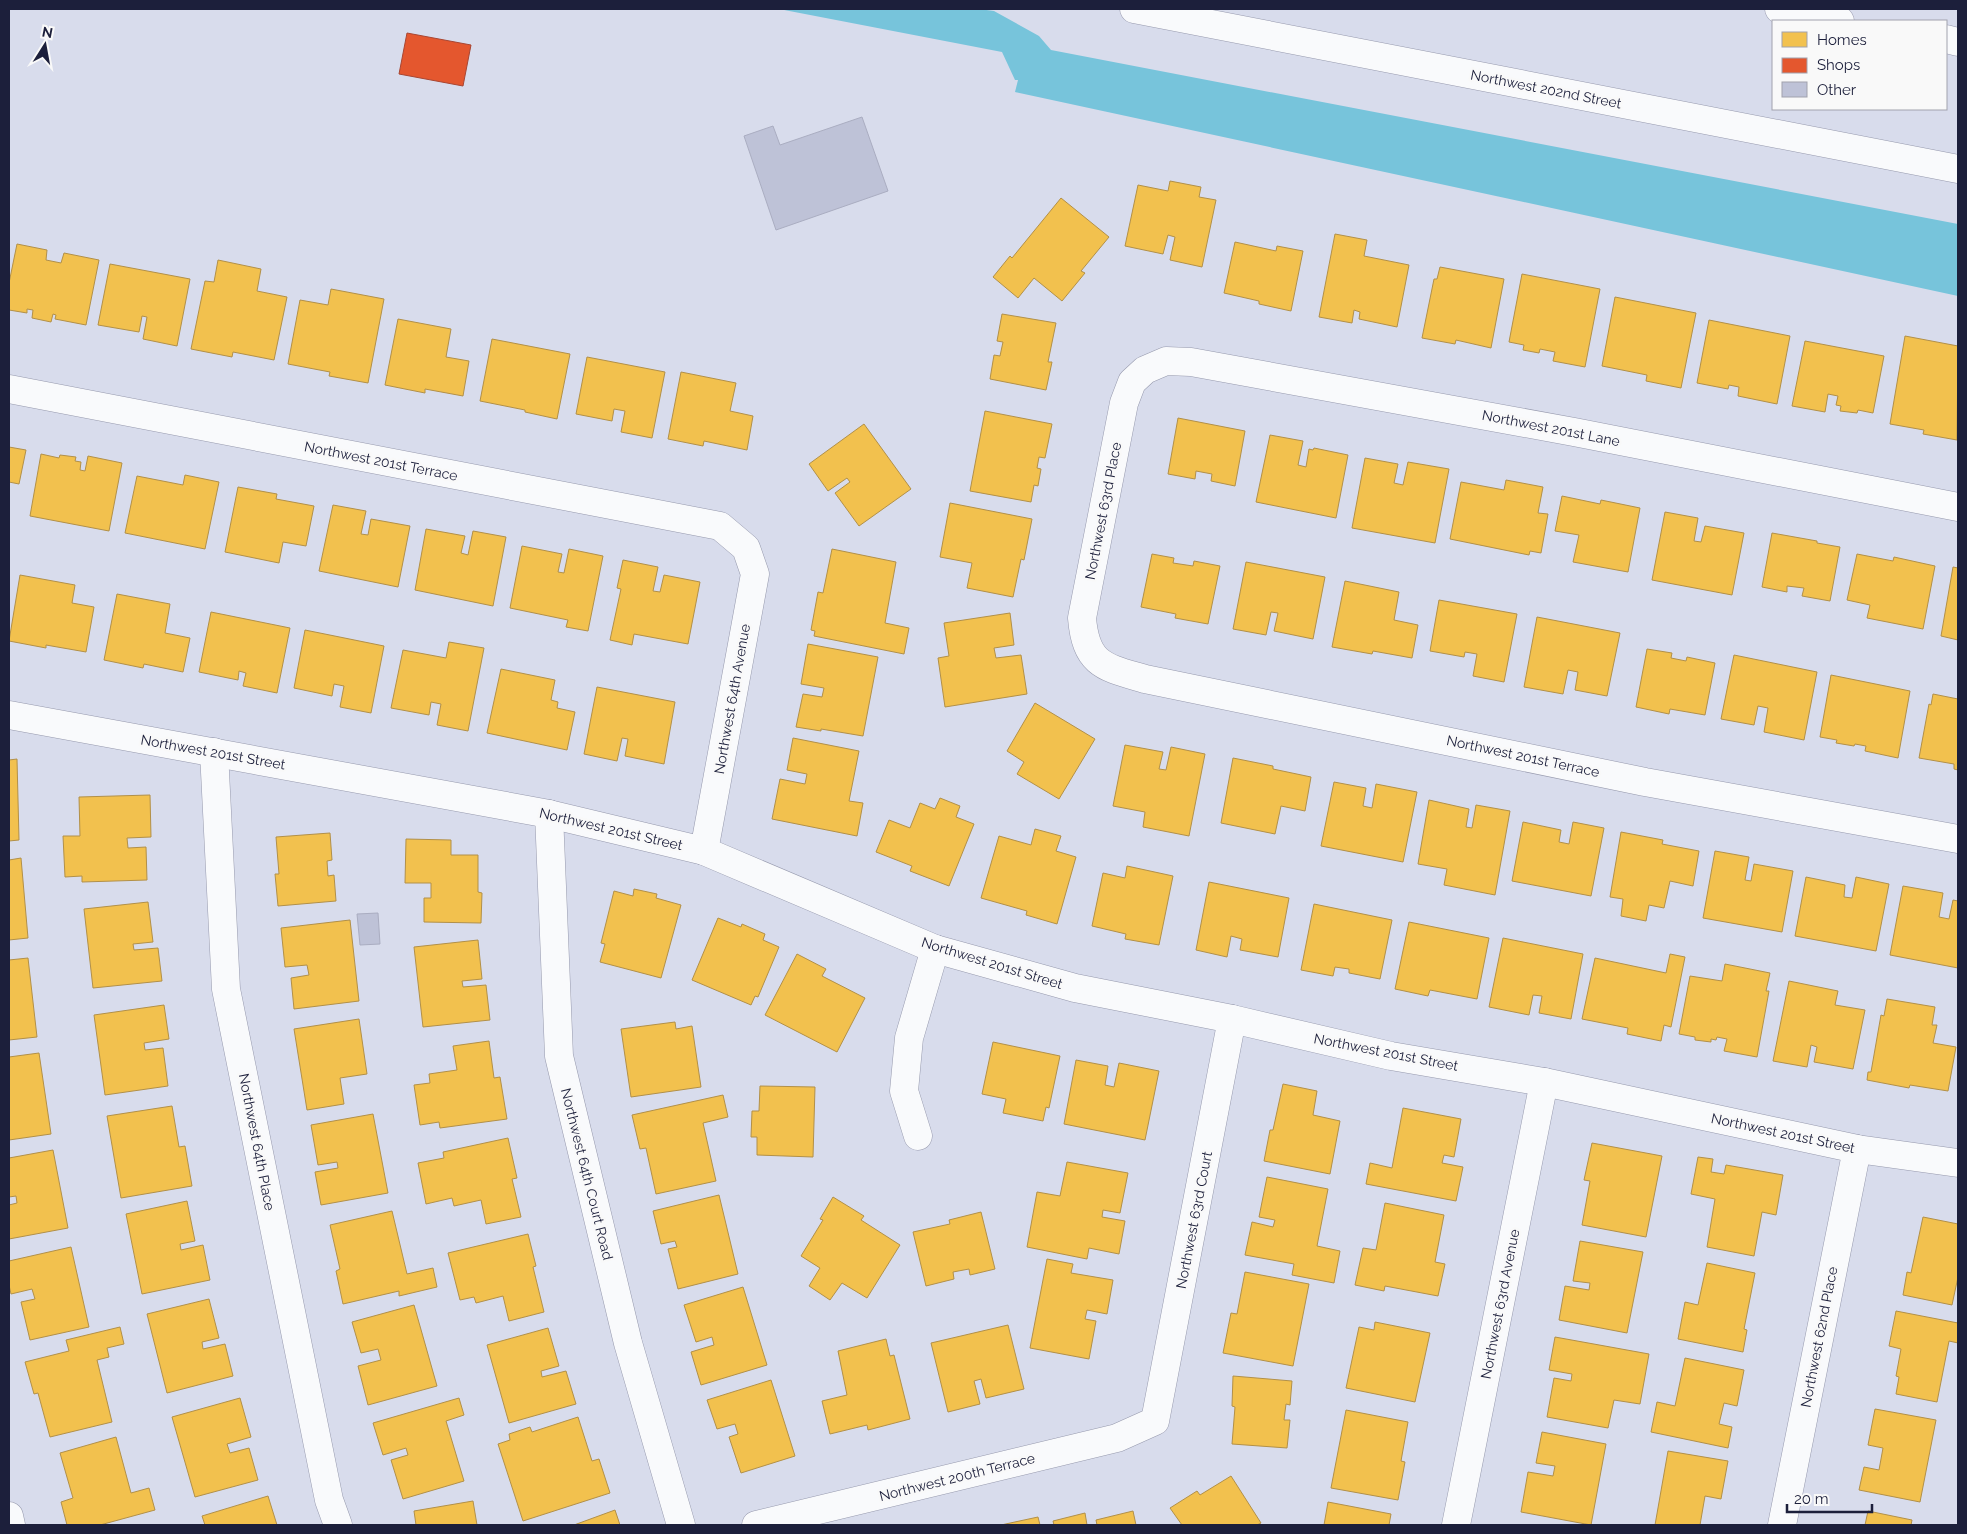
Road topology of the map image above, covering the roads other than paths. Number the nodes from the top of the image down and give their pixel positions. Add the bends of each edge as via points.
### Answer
1 (1134, 9) edge
2 (1779, 9) edge
3 (1835, 20) edge
4 (1958, 170) edge
5 (1145, 370) joint
6 (9, 389) edge
7 (1958, 507) edge
8 (746, 548) joint
9 (1093, 657) joint
10 (9, 715) edge
11 (214, 752) junction
12 (549, 814) junction
13 (1958, 839) edge
14 (704, 851) junction
15 (935, 949) junction
16 (1232, 1019) junction
17 (1544, 1082) junction
18 (918, 1136) dead end
19 (1857, 1148) junction
20 (1958, 1163) edge
21 (1155, 1421) joint
22 (9, 1516) edge
23 (11, 1525) edge
24 (338, 1525) edge
25 (681, 1525) edge
26 (756, 1525) edge
27 (1456, 1525) edge
28 (1782, 1525) edge

1 - 4 street, Northwest 202nd Street
2 - 3 street
5 - 7 street, Northwest 201st Lane via 1166,360 1191,362
5 - 9 street, Northwest 63rd Place via 1132,382 1124,403 1082,618 1084,637
6 - 8 street, Northwest 201st Terrace via 720,526
8 - 14 street, Northwest 64th Avenue via 754,574
9 - 13 street, Northwest 201st Terrace via 1109,669 1145,679 1645,782
10 - 11 street, Northwest 201st Street
11 - 12 street, Northwest 201st Street
11 - 24 street, Northwest 64th Place via 226,989 329,1500
12 - 14 street, Northwest 201st Street
12 - 25 street, Northwest 64th Court Road via 559,1056 628,1343
14 - 15 street, Northwest 201st Street
15 - 16 street, Northwest 201st Street via 1076,988
15 - 18 street via 909,1038 904,1091
16 - 17 street, Northwest 201st Street via 1391,1056
16 - 21 street, Northwest 63rd Court
17 - 19 street, Northwest 201st Street
17 - 27 street, Northwest 63rd Avenue
19 - 20 street, Northwest 201st Street
19 - 28 street, Northwest 62nd Place
21 - 26 street, Northwest 200th Terrace via 1117,1438
22 - 23 street

